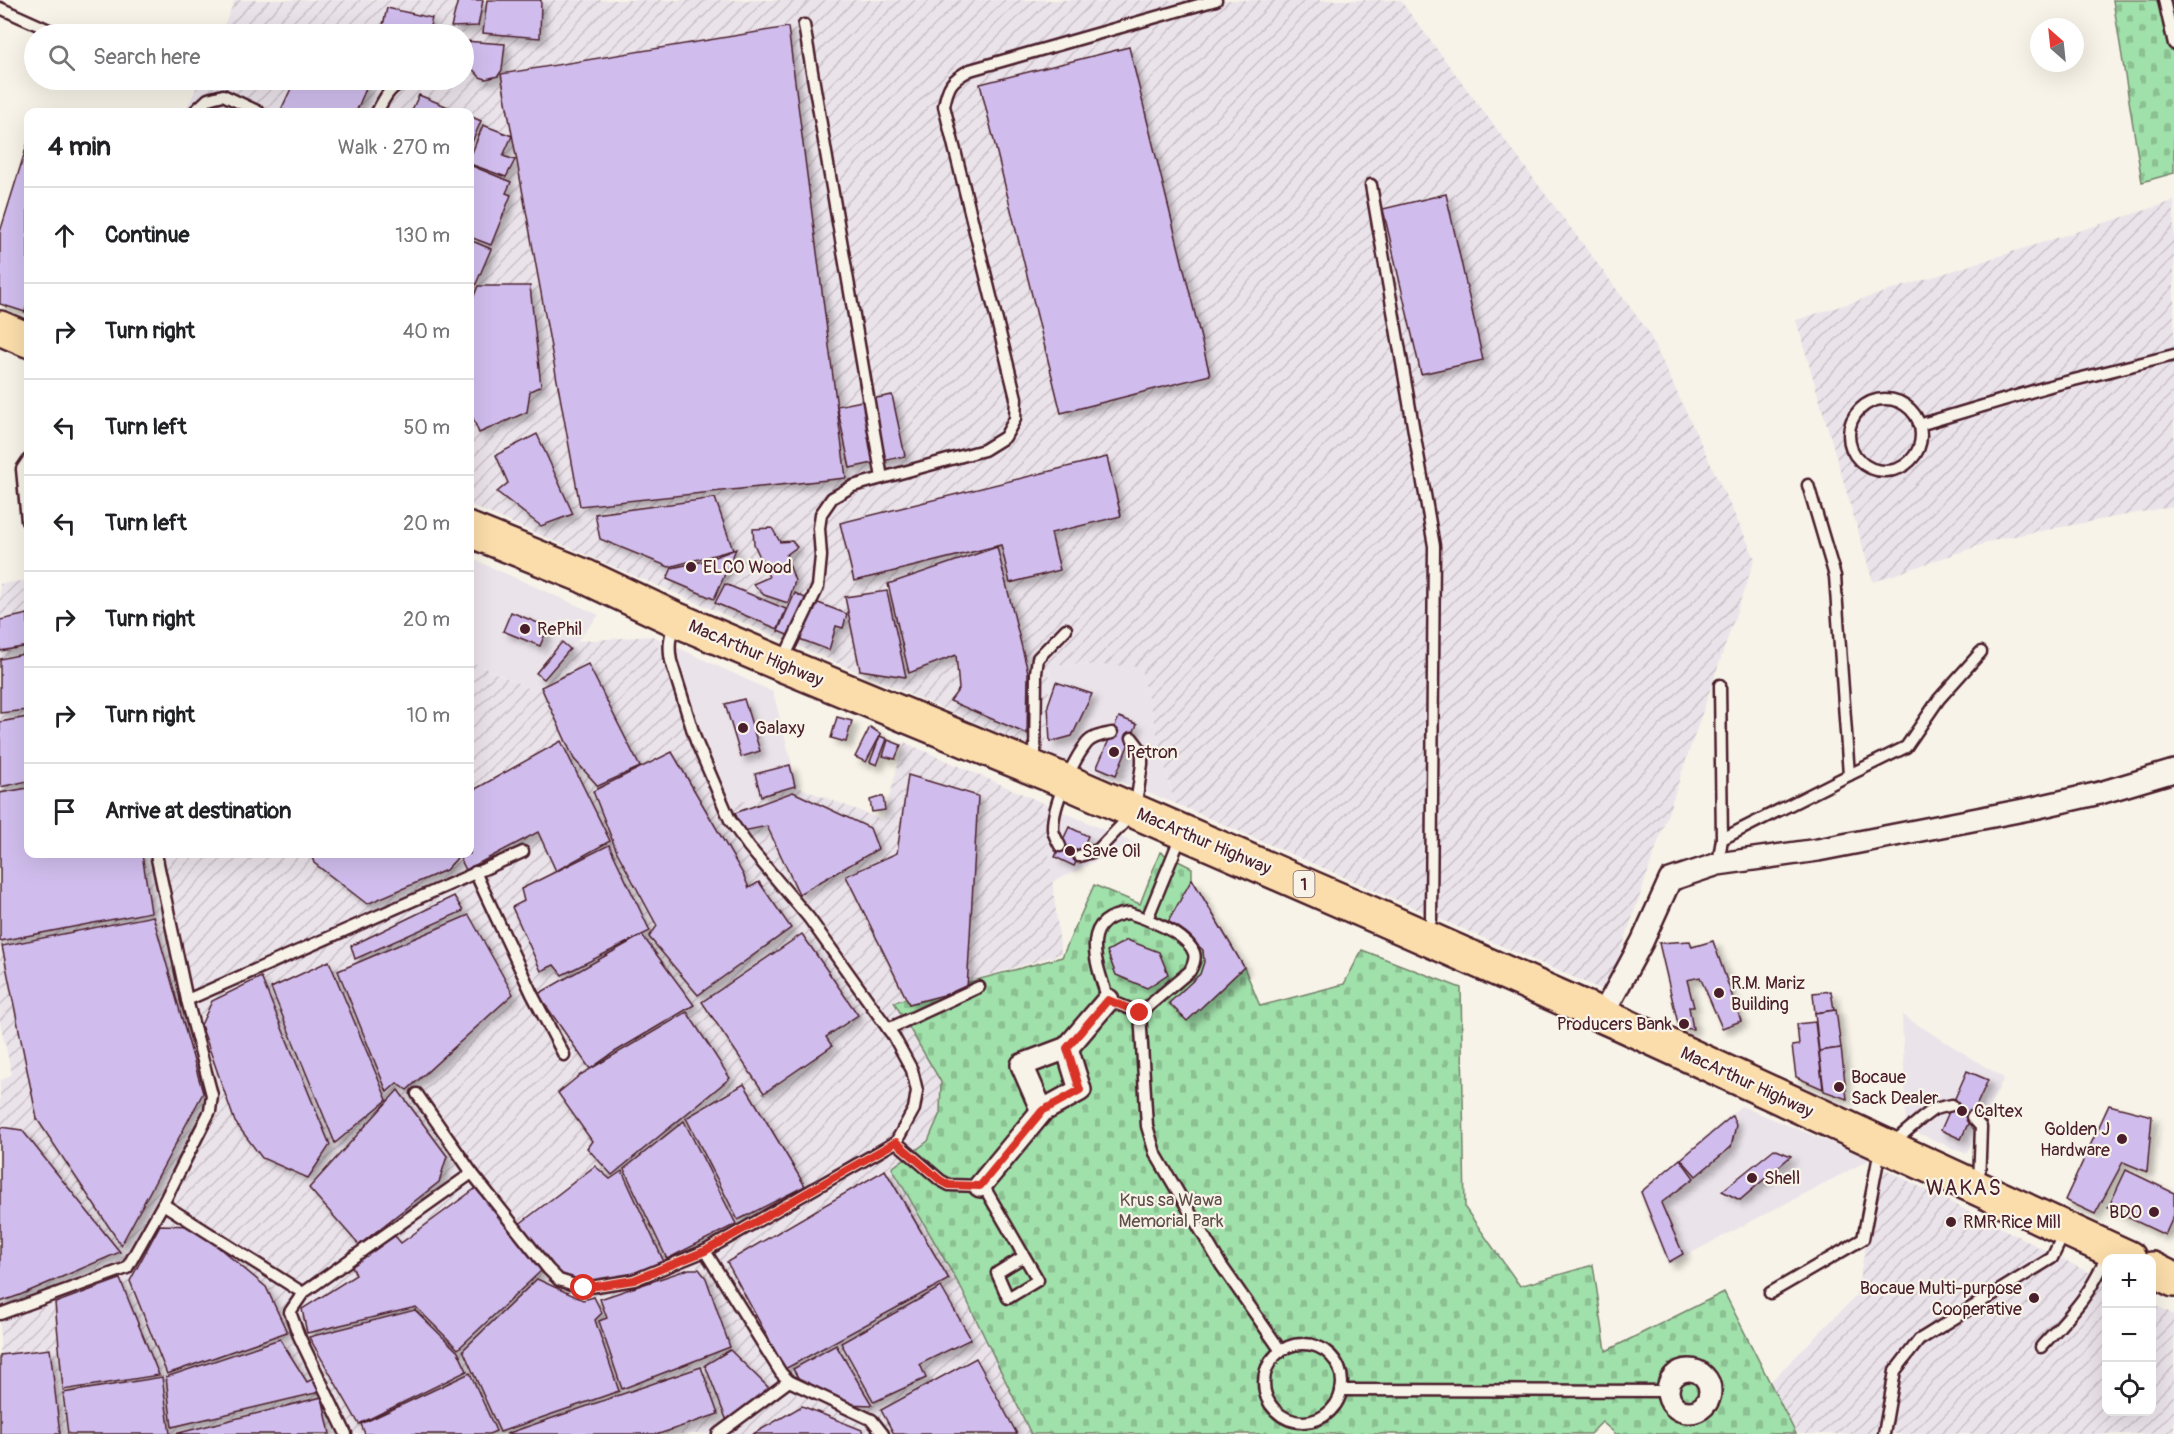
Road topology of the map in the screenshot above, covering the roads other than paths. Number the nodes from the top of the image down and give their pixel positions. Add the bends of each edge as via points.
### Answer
1 (1216, 0) edge
2 (2164, 0) edge
3 (0, 8) edge
4 (36, 24) edge
5 (804, 25) dead end
6 (2174, 44) edge
7 (390, 90) edge
8 (198, 108) edge
9 (251, 108) edge
10 (379, 108) edge
11 (1371, 185) dead end
12 (0, 328) edge
13 (24, 338) edge
14 (2174, 355) edge
15 (1919, 425) junction
16 (24, 466) edge
17 (882, 478) junction
18 (1808, 485) dead end
19 (24, 490) edge
20 (474, 532) edge
21 (675, 619) junction
22 (1066, 629) dead end
23 (1981, 652) dead end
24 (782, 664) junction
25 (1720, 685) dead end
26 (1112, 733) dead end
27 (1132, 738) dead end
28 (2174, 771) edge
29 (1849, 775) junction
30 (1050, 776) junction
31 (1135, 811) junction
32 (1183, 832) junction
33 (1722, 839) junction
34 (1060, 846) dead end
35 (523, 852) dead end
36 (1079, 856) dead end
37 (157, 858) edge
38 (1718, 864) junction
39 (475, 872) junction
40 (1147, 919) junction
41 (1424, 936) junction
42 (979, 987) dead end
43 (187, 1000) junction
44 (1108, 1000) junction
45 (1140, 1013) junction
46 (1602, 1016) junction
47 (888, 1029) junction
48 (1067, 1048) junction
49 (564, 1055) dead end
50 (417, 1094) dead end
51 (1952, 1105) dead end
52 (1042, 1111) junction
53 (1972, 1117) dead end
54 (896, 1142) junction
55 (1889, 1146) junction
56 (472, 1173) junction
57 (980, 1186) junction
58 (1979, 1188) junction
59 (163, 1204) junction
60 (2066, 1229) junction
61 (705, 1251) junction
62 (2119, 1254) edge
63 (1023, 1257) dead end
64 (2156, 1271) edge
65 (2102, 1272) edge
66 (2174, 1280) edge
67 (303, 1293) junction
68 (1770, 1293) dead end
69 (0, 1314) edge
70 (2041, 1347) dead end
71 (1281, 1350) junction
72 (789, 1381) junction
73 (1341, 1390) junction
74 (1669, 1391) dead end
75 (346, 1434) edge
76 (718, 1434) edge
77 (883, 1434) edge
78 (1884, 1434) edge

1 - 17 lane via 956,77 947,90 944,106 1016,398 1015,419 1005,437 984,450
2 - 6 lane
3 - 4 lane
5 - 17 lane
7 - 10 lane
8 - 9 lane via 208,99 223,95
11 - 41 lane via 1434,546 1431,920
12 - 13 highway
14 - 15 lane
15 - 15 lane via 1917,451 1899,468 1887,471 1868,467 1851,449 1848,437 1852,419 1870,402 1901,402
16 - 19 lane
17 - 24 lane via 853,486 832,498 822,514 818,587
18 - 29 lane via 1834,576
20 - 21 highway, MacArthur Highway / 1 via 584,576
21 - 24 highway, MacArthur Highway / 1
21 - 47 lane via 670,635 671,661 696,741 730,820 809,918
22 - 30 lane via 1038,658 1036,673
23 - 29 lane via 1939,699 1906,747
24 - 30 highway, MacArthur Highway / 1
25 - 33 lane
26 - 30 lane via 1088,742
27 - 31 lane via 1142,751
28 - 38 street via 2034,808 1818,850
29 - 33 lane
30 - 31 highway, MacArthur Highway / 1
30 - 34 lane via 1053,831
31 - 32 highway, MacArthur Highway / 1
31 - 36 lane via 1098,850
32 - 40 lane
32 - 41 highway, MacArthur Highway / 1
33 - 38 lane
35 - 39 lane
37 - 43 lane
38 - 46 street via 1670,880
39 - 43 lane
39 - 49 lane
40 - 44 lane via 1129,913 1115,915 1102,924 1095,940 1095,955
40 - 45 lane via 1176,934 1189,946 1194,962 1190,971
41 - 46 highway, MacArthur Highway / 1
42 - 47 lane
43 - 59 lane via 212,1095 210,1111
44 - 45 lane
44 - 48 street
45 - 71 lane via 1147,1126 1155,1153 1221,1265
46 - 55 highway, MacArthur Highway / 1
47 - 54 lane via 912,1070 917,1091 914,1109
48 - 52 street via 1080,1090
48 - 52 street via 1022,1065
50 - 56 lane
51 - 55 lane via 1934,1109
52 - 57 street
53 - 58 lane via 1981,1127
54 - 57 lane via 949,1185
54 - 61 lane
55 - 58 highway, MacArthur Highway / 1
55 - 68 lane via 1878,1160 1863,1239
56 - 61 lane via 559,1280 584,1288 634,1280
56 - 67 lane
57 - 63 lane
58 - 60 highway, MacArthur Highway / 1
59 - 67 lane
59 - 69 lane via 127,1268
60 - 62 highway, MacArthur Highway / 1
60 - 78 lane via 2052,1258 1919,1340 1895,1371
61 - 72 lane
64 - 66 highway
65 - 70 lane via 2085,1298
67 - 75 lane via 290,1312
71 - 73 lane via 1306,1344 1329,1353 1342,1378
71 - 73 lane via 1264,1377 1274,1409 1285,1418 1311,1421 1325,1415 1335,1406
72 - 76 lane
72 - 77 lane via 872,1420
73 - 74 lane

